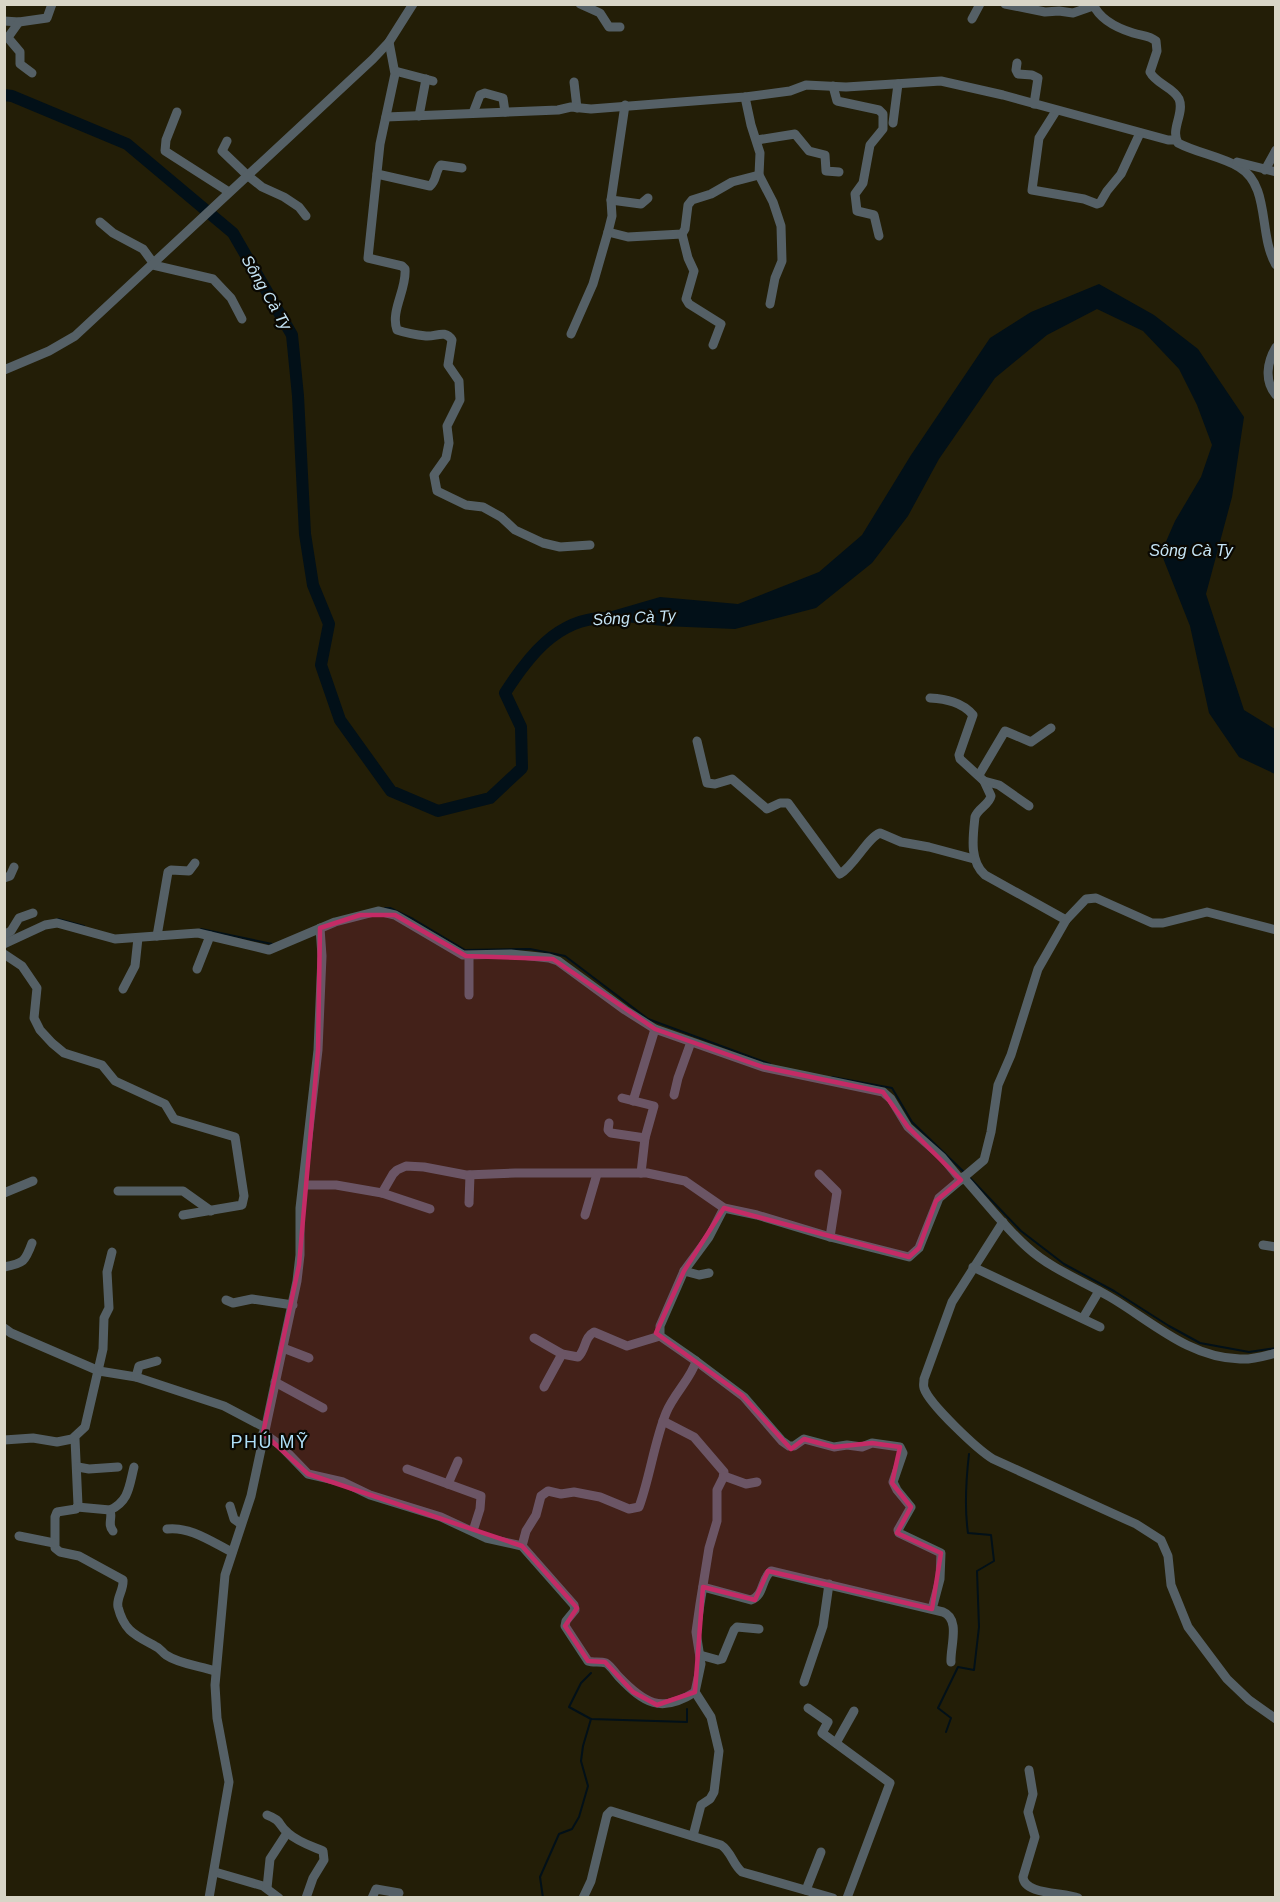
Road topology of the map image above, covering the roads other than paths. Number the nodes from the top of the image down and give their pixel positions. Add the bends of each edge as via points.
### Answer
1 (52, 4) edge
2 (413, 4) edge
3 (580, 4) edge
4 (980, 4) edge
5 (1005, 4) edge
6 (1093, 5) edge
7 (972, 19) dead end
8 (4, 21) edge
9 (19, 22) junction
10 (620, 27) dead end
11 (389, 42) junction
12 (1017, 63) dead end
13 (395, 71) junction
14 (32, 73) dead end
15 (574, 82) dead end
16 (898, 84) junction
17 (833, 86) junction
18 (745, 97) junction
19 (1034, 104) junction
20 (625, 105) junction
21 (577, 108) junction
22 (1056, 111) junction
23 (177, 112) dead end
24 (505, 112) junction
25 (473, 113) junction
26 (419, 116) junction
27 (386, 117) junction
28 (893, 123) dead end
29 (1140, 133) junction
30 (757, 140) junction
31 (1176, 140) junction
32 (227, 141) dead end
33 (1275, 150) edge
34 (1224, 159) junction
35 (462, 168) dead end
36 (1265, 170) junction
37 (839, 172) dead end
38 (1275, 172) edge
39 (377, 174) junction
40 (247, 175) junction
41 (759, 175) junction
42 (227, 194) junction
43 (648, 198) dead end
44 (611, 200) junction
45 (306, 216) dead end
46 (100, 222) dead end
47 (608, 232) junction
48 (682, 234) junction
49 (879, 236) dead end
50 (153, 264) junction
51 (1275, 265) edge
52 (770, 304) dead end
53 (242, 319) dead end
54 (571, 334) dead end
55 (714, 345) dead end
56 (1275, 347) edge
57 (4, 370) edge
58 (1275, 395) edge
59 (590, 545) dead end
60 (930, 698) dead end
61 (1051, 728) dead end
62 (696, 741) dead end
63 (982, 778) junction
64 (1029, 806) dead end
65 (974, 859) junction
66 (195, 863) dead end
67 (14, 867) dead end
68 (4, 878) edge
69 (33, 913) dead end
70 (1066, 920) junction
71 (320, 928) junction
72 (1275, 930) edge
73 (157, 932) junction
74 (4, 934) edge
75 (210, 936) junction
76 (138, 938) junction
77 (4, 944) edge
78 (4, 954) edge
79 (469, 956) junction
80 (197, 969) dead end
81 (123, 989) dead end
82 (469, 996) dead end
83 (656, 1029) junction
84 (691, 1042) junction
85 (674, 1095) dead end
86 (622, 1098) dead end
87 (633, 1101) junction
88 (609, 1123) dead end
89 (645, 1138) junction
90 (641, 1173) junction
91 (597, 1174) junction
92 (819, 1174) dead end
93 (470, 1175) junction
94 (962, 1179) junction
95 (33, 1181) dead end
96 (304, 1185) junction
97 (118, 1191) dead end
98 (4, 1193) edge
99 (382, 1193) junction
100 (469, 1203) dead end
101 (724, 1208) junction
102 (430, 1209) dead end
103 (211, 1211) junction
104 (183, 1215) dead end
105 (585, 1215) dead end
106 (1003, 1222) junction
107 (830, 1237) junction
108 (32, 1243) dead end
109 (1263, 1245) dead end
110 (1275, 1247) edge
111 (112, 1252) dead end
112 (4, 1267) edge
113 (973, 1267) junction
114 (684, 1271) junction
115 (709, 1273) dead end
116 (1099, 1291) junction
117 (226, 1300) dead end
118 (292, 1305) junction
119 (1083, 1318) junction
120 (1100, 1327) dead end
121 (4, 1328) edge
122 (660, 1336) junction
123 (534, 1338) dead end
124 (283, 1348) junction
125 (1275, 1353) edge
126 (562, 1354) junction
127 (309, 1358) dead end
128 (157, 1361) dead end
129 (696, 1361) junction
130 (99, 1371) junction
131 (135, 1377) junction
132 (275, 1382) junction
133 (544, 1387) dead end
134 (323, 1408) dead end
135 (663, 1420) junction
136 (264, 1430) junction
137 (75, 1438) junction
138 (4, 1440) edge
139 (459, 1461) dead end
140 (78, 1467) junction
141 (118, 1467) dead end
142 (134, 1467) dead end
143 (407, 1469) dead end
144 (724, 1476) junction
145 (757, 1482) dead end
146 (448, 1484) junction
147 (230, 1506) dead end
148 (77, 1507) junction
149 (110, 1509) junction
150 (241, 1524) junction
151 (166, 1529) dead end
152 (113, 1531) dead end
153 (473, 1531) junction
154 (19, 1536) dead end
155 (54, 1542) junction
156 (522, 1546) junction
157 (232, 1552) junction
158 (829, 1584) junction
159 (703, 1587) junction
160 (932, 1609) junction
161 (759, 1629) dead end
162 (700, 1655) junction
163 (951, 1662) dead end
164 (215, 1671) junction
165 (804, 1682) dead end
166 (695, 1692) junction
167 (808, 1708) dead end
168 (854, 1711) dead end
169 (1275, 1719) edge
170 (836, 1743) junction
171 (1029, 1770) dead end
172 (267, 1815) dead end
173 (287, 1833) junction
174 (693, 1836) junction
175 (821, 1852) dead end
176 (215, 1872) junction
177 (267, 1888) junction
178 (806, 1890) junction
179 (399, 1893) dead end
180 (209, 1898) edge
181 (279, 1898) edge
182 (306, 1898) edge
183 (372, 1898) edge
184 (583, 1898) edge
185 (834, 1898) edge
186 (847, 1898) edge
187 (1078, 1898) edge

1 - 9 street via 47,18
2 - 11 street
3 - 10 street via 600,12 609,27
4 - 7 street
5 - 6 street via 1073,13
6 - 31 street via 1104,19 1156,41 1150,72 1179,100
8 - 9 street
9 - 14 street via 9,39 20,52 20,64
11 - 13 street
11 - 40 street
12 - 19 street via 1018,74 1038,78
13 - 26 street via 429,80
13 - 27 street
15 - 21 street
16 - 17 street
16 - 19 street via 952,82
16 - 28 street
17 - 18 street via 806,86
17 - 49 street via 837,101 879,110 884,117 881,134 869,148 863,183 855,194 857,211 874,215
18 - 20 street
18 - 30 street
19 - 22 street
20 - 21 street
20 - 44 street
21 - 24 street
22 - 29 street
22 - 29 street via 1039,138 1032,190 1100,203 1121,174
23 - 42 street via 165,151
24 - 25 street
24 - 25 street via 503,98 485,93 480,95
25 - 26 street
26 - 27 street
27 - 39 street
29 - 31 street
30 - 37 street via 795,134 809,151 825,154 826,171
30 - 41 street
31 - 34 street
32 - 40 street via 222,151
33 - 36 street
34 - 36 street
34 - 51 street via 1254,180
35 - 39 street via 441,165 430,186
36 - 38 street
39 - 59 street via 368,258 405,269 396,329 428,337 448,335 452,340 448,365 459,381 460,400 447,426 446,458 434,475 437,491 466,505 483,507 515,530 543,543 560,547
40 - 42 street
40 - 45 street via 262,188 299,207
41 - 48 street via 692,200
41 - 52 street via 781,226 782,261
42 - 50 street
43 - 44 street via 640,204
44 - 47 street
46 - 50 street via 143,249
47 - 48 street via 628,237
47 - 54 street via 593,284
48 - 55 street via 694,271 686,300 721,324
50 - 53 street via 213,279 231,298
50 - 57 street via 70,339
56 - 58 street via 1268,368
60 - 63 street via 951,700 972,713 959,757
61 - 63 street via 1032,742 1005,731
62 - 65 street via 707,783 732,778 766,809 780,802 788,803 840,874 877,833
63 - 64 street
63 - 65 street via 991,798 976,814
65 - 70 street via 985,875
66 - 73 street via 189,871 168,872
67 - 68 street via 10,876
69 - 74 street via 19,918 12,931
70 - 72 street via 1092,897 1152,923 1207,912
70 - 94 street via 1038,969 998,1085 984,1160
71 - 75 street via 269,950
71 - 79 street via 360,915 386,912
71 - 96 street via 318,1050
73 - 75 street
73 - 76 street
75 - 80 street
76 - 77 street via 115,939 57,923
76 - 81 street via 135,966
78 - 103 street via 22,966 36,986 35,1021 61,1050 102,1065 115,1081 165,1104 174,1119 235,1137 243,1203
79 - 82 street
79 - 83 street via 511,954 553,959
83 - 84 street
83 - 87 street
84 - 85 street
84 - 94 street via 763,1067 886,1093 908,1127
86 - 87 street
87 - 89 street via 654,1106
88 - 89 street via 611,1133
89 - 90 street
90 - 91 street
90 - 101 street via 686,1181
91 - 93 street
91 - 105 street
92 - 107 street via 837,1192
93 - 99 street via 406,1166 393,1174
93 - 100 street
94 - 106 street
94 - 107 street via 936,1201 919,1248 912,1255 904,1257
95 - 98 street
96 - 99 street via 336,1185
96 - 118 street via 299,1266
97 - 103 street via 183,1191
99 - 102 street
101 - 107 street
101 - 114 street
103 - 104 street
106 - 113 street
106 - 116 street via 1041,1259
108 - 112 street via 22,1263
109 - 110 street
111 - 130 street via 107,1272 109,1308 104,1318
113 - 119 street
113 - 169 street via 949,1309 924,1379 925,1391 956,1427 993,1459 1136,1524 1161,1540 1168,1556 1171,1585 1188,1627 1227,1679
114 - 115 street
114 - 122 street via 660,1326
116 - 119 street
116 - 125 street via 1172,1338 1200,1350 1242,1359
117 - 118 street
118 - 124 street
119 - 120 street
121 - 130 street
122 - 126 street via 627,1346 594,1332 588,1336 580,1355
122 - 129 street
123 - 126 street
124 - 127 street
124 - 132 street
126 - 133 street
128 - 131 street via 139,1366
129 - 135 street
129 - 160 street via 742,1395 771,1431 789,1446 804,1439 834,1447 872,1443 900,1447 903,1453 893,1482 911,1507 899,1533 941,1553 940,1579
130 - 131 street
130 - 137 street via 86,1425
131 - 136 street via 224,1406
132 - 134 street
132 - 136 street
135 - 144 street via 694,1437
135 - 156 street via 639,1507 629,1509 594,1496 548,1491 541,1496
136 - 150 street via 251,1496
136 - 153 street via 308,1474 343,1482
137 - 138 street via 57,1442
137 - 140 street
139 - 146 street
140 - 141 street
140 - 148 street
142 - 149 street via 124,1500
143 - 146 street
144 - 145 street via 746,1484
144 - 159 street via 717,1490 717,1521
146 - 153 street via 481,1496
147 - 150 street via 234,1519
148 - 149 street
148 - 155 street via 57,1512
149 - 152 street
150 - 157 street
151 - 157 street via 179,1528
153 - 156 street
154 - 155 street
155 - 164 street via 57,1550 79,1556 123,1580 117,1601 124,1625 131,1633 167,1656
156 - 166 street via 573,1605 575,1610 565,1626 588,1661 607,1664 633,1692 652,1704 680,1701
157 - 164 street via 225,1575
158 - 159 street via 771,1572 752,1600
158 - 160 street
158 - 165 street via 823,1626
159 - 162 street via 696,1632
160 - 163 street via 947,1613 952,1621
161 - 162 street via 737,1627 722,1659
162 - 166 street
164 - 176 street via 216,1718 229,1782
166 - 174 street via 711,1717 719,1751 714,1792 701,1805
167 - 170 street via 828,1722 822,1732
168 - 170 street
170 - 186 street via 890,1783
171 - 187 street via 1033,1794 1028,1809 1035,1837 1024,1882 1036,1890
172 - 173 street via 279,1821
173 - 177 street via 270,1859
173 - 182 street via 324,1854
174 - 178 street via 725,1847 742,1872
174 - 184 street via 609,1811
175 - 178 street
176 - 177 street
176 - 180 street
177 - 181 street
178 - 185 street
179 - 183 street via 376,1889

